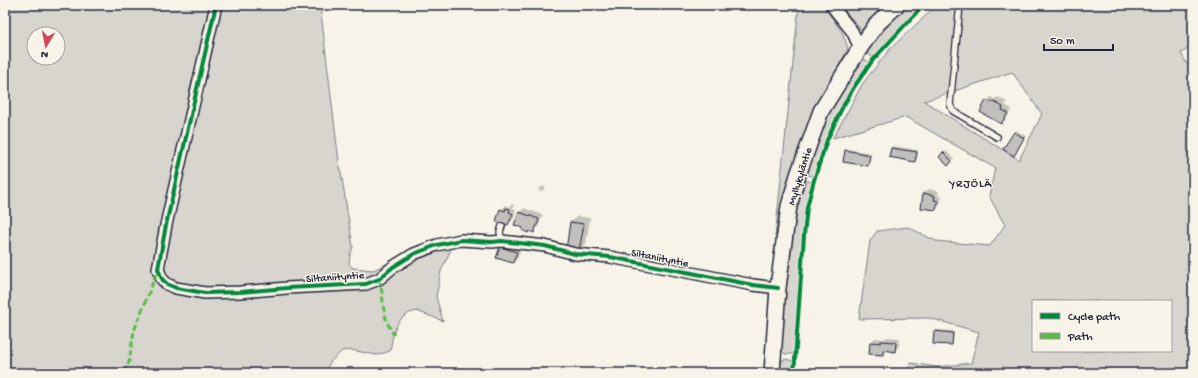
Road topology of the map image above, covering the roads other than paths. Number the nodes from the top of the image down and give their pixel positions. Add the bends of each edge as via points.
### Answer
1 (216, 5) edge
2 (831, 5) edge
3 (897, 5) edge
4 (960, 5) edge
5 (860, 48) junction
6 (997, 137) dead end
7 (502, 226) dead end
8 (502, 241) junction
9 (778, 288) junction
10 (772, 373) edge

1 - 8 street, Siltaniityntie via 158,269 167,284 205,293 366,284 379,279 414,254 437,245 461,240
2 - 5 street via 852,31
3 - 5 main road, Myllykyläntie via 876,25
4 - 6 lane via 950,104 953,111
5 - 9 main road, Myllykyläntie via 821,111 798,175 789,206
7 - 8 lane
8 - 9 street, Siltaniityntie via 545,246 575,254 610,257
9 - 10 main road, Myllykyläntie

